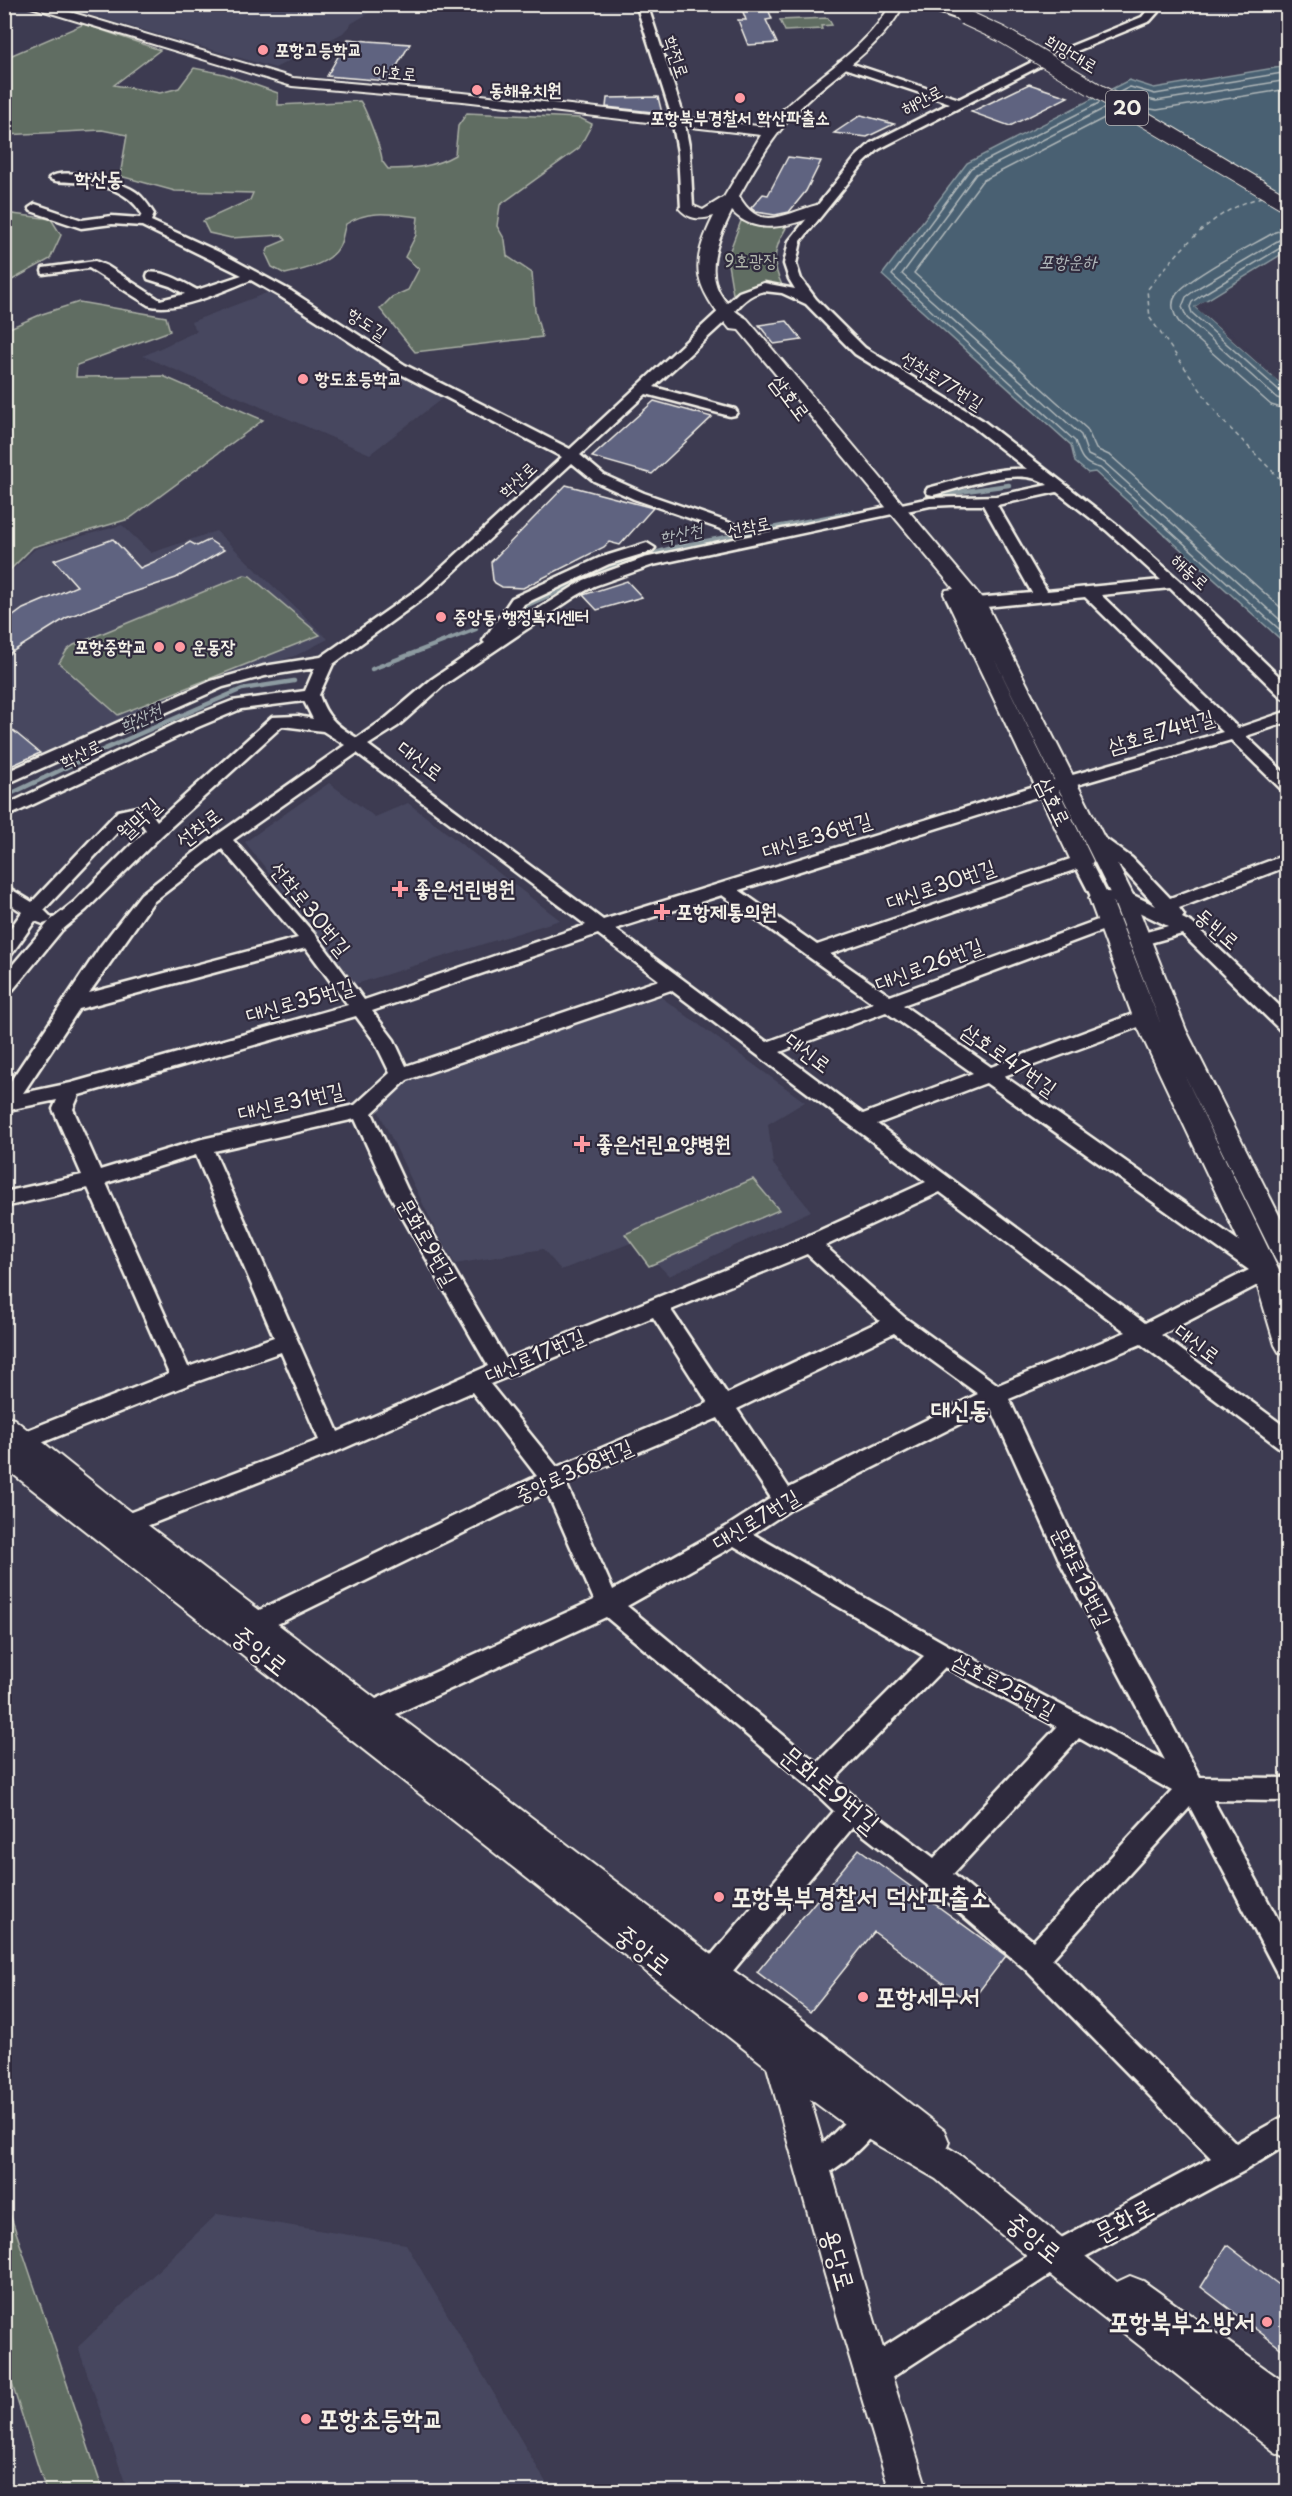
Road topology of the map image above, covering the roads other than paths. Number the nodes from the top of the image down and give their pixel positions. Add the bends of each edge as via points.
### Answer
1 (27, 4) edge
2 (641, 4) edge
3 (898, 4) edge
4 (921, 4) edge
5 (1150, 4) edge
6 (843, 64) junction
7 (958, 102) junction
8 (678, 121) junction
9 (770, 132) junction
10 (55, 178) dead end
11 (733, 197) junction
12 (1287, 204) edge
13 (35, 208) dead end
14 (687, 208) junction
15 (817, 210) junction
16 (144, 222) junction
17 (690, 225) dead end
18 (696, 242) dead end
19 (705, 256) junction
20 (48, 271) dead end
21 (153, 276) dead end
22 (252, 276) junction
23 (196, 295) junction
24 (811, 302) junction
25 (726, 313) junction
26 (644, 389) junction
27 (730, 412) dead end
28 (977, 423) junction
29 (572, 456) junction
30 (997, 473) junction
31 (1044, 476) junction
32 (981, 477) junction
33 (1058, 487) junction
34 (1019, 497) junction
35 (988, 501) junction
36 (887, 506) junction
37 (737, 530) junction
38 (1174, 583) junction
39 (1089, 592) junction
40 (1042, 596) junction
41 (976, 603) junction
42 (485, 649) junction
43 (326, 661) junction
44 (311, 695) junction
45 (1287, 695) edge
46 (1287, 716) edge
47 (325, 726) junction
48 (1235, 734) junction
49 (359, 746) junction
50 (4, 780) edge
51 (1066, 783) junction
52 (1287, 786) edge
53 (1047, 788) junction
54 (4, 813) edge
55 (156, 831) junction
56 (1093, 838) junction
57 (223, 839) junction
58 (1287, 859) edge
59 (1082, 861) junction
60 (724, 888) junction
61 (4, 891) edge
62 (1111, 898) junction
63 (1167, 906) junction
64 (32, 912) junction
65 (1109, 922) junction
66 (56, 926) junction
67 (600, 927) junction
68 (1186, 927) junction
69 (1139, 940) junction
70 (310, 942) junction
71 (4, 951) edge
72 (815, 952) junction
73 (674, 982) junction
74 (4, 988) edge
75 (72, 1004) junction
76 (889, 1004) junction
77 (360, 1008) junction
78 (1145, 1017) junction
79 (1287, 1026) edge
80 (765, 1050) junction
81 (400, 1074) junction
82 (988, 1074) junction
83 (72, 1090) junction
84 (5, 1105) edge
85 (361, 1111) junction
86 (861, 1122) junction
87 (202, 1146) junction
88 (95, 1179) junction
89 (942, 1183) junction
90 (4, 1200) edge
91 (810, 1244) junction
92 (1287, 1259) edge
93 (1266, 1271) junction
94 (656, 1305) junction
95 (896, 1323) junction
96 (1143, 1334) junction
97 (287, 1341) junction
98 (1287, 1345) edge
99 (501, 1370) junction
100 (183, 1378) junction
101 (476, 1382) junction
102 (996, 1395) junction
103 (721, 1407) junction
104 (11, 1440) edge
105 (1287, 1442) edge
106 (332, 1444) junction
107 (553, 1479) junction
108 (785, 1501) junction
109 (126, 1524) junction
110 (734, 1534) junction
111 (608, 1605) junction
112 (254, 1624) junction
113 (942, 1654) junction
114 (372, 1713) junction
115 (1076, 1724) junction
116 (818, 1779) junction
117 (1191, 1788) junction
118 (1287, 1790) edge
119 (851, 1810) junction
120 (935, 1875) junction
121 (1034, 1959) junction
122 (1287, 1966) edge
123 (712, 1975) junction
124 (782, 2041) junction
125 (867, 2120) junction
126 (1287, 2128) edge
127 (1234, 2162) junction
128 (811, 2168) junction
129 (1061, 2252) junction
130 (871, 2373) junction
131 (1287, 2408) edge
132 (1287, 2439) edge
133 (909, 2492) edge

1 - 8 main road, 아호로 via 292,82
2 - 8 street, 학전로 via 663,63
3 - 6 main road, 삼호로 via 882,28
4 - 12 main road, 희망대로 / 20, bridge via 964,17 1010,39
5 - 7 street, 해안로 via 1153,12 1146,19 1036,64
6 - 7 street
6 - 9 main road, 삼호로 via 804,96
7 - 15 street, 해안로 via 875,146
8 - 9 main road, 아호로
8 - 14 street, 학전로
9 - 11 main road, 삼호로
10 - 16 street via 78,177 125,190 144,203 148,214
11 - 14 main road via 707,214 696,214
11 - 15 main road via 741,213 760,222 790,221
11 - 19 main road, 삼호로 via 712,233
13 - 16 street, 항도길 via 81,224 112,220
14 - 17 main road
15 - 24 street, 해안로 via 795,241 790,257 795,279
16 - 22 street, 항도길
18 - 19 main road
19 - 25 main road, 삼호로 via 712,291
20 - 23 street via 90,264 159,304
21 - 23 street
22 - 23 street
22 - 29 street, 항도길 via 400,368
24 - 25 street, 학산로 via 787,290 760,288 735,298
24 - 28 street, 선착로77번길 via 860,351
25 - 26 street, 학산로
25 - 36 main road, 삼호로 via 747,329
26 - 27 street
26 - 29 street, 학산로
28 - 31 street, 선착로77번길
28 - 32 street via 997,459
29 - 37 street, 항도길 via 600,478 639,496
29 - 43 street, 학산로 via 427,589
30 - 31 street, 선착로 via 1015,471
30 - 32 street, 선착로
30 - 34 street via 1020,480 1024,490
31 - 33 street, 선착로77번길
32 - 36 street, 선착로
33 - 34 street, 선착로
33 - 38 street, 해동로
34 - 35 street, 선착로
35 - 36 street, 선착로 via 956,499
35 - 40 street
36 - 37 street, 선착로
36 - 41 main road, 삼호로
36 - 42 street, 선착로 via 649,561 570,593
36 - 53 main road, 삼호로 via 955,596
37 - 42 street, 선착로 via 657,545 554,582 518,601
38 - 39 street
38 - 45 street, 해동로
39 - 40 street
39 - 48 street
40 - 41 street
41 - 51 main road, 삼호로
42 - 49 street, 선착로
43 - 44 street
43 - 50 street, 학산로 via 264,671 217,684
44 - 47 street
44 - 54 street, 학산로 via 238,704
46 - 48 street, 삼호로74번길
47 - 49 street, 대신로
47 - 55 street, 월막길 via 278,721
48 - 51 street, 삼호로74번길
48 - 52 street
49 - 57 street, 선착로
49 - 67 street, 대신로
51 - 53 street, 삼호로74번길
51 - 56 main road, 삼호로
53 - 59 main road, 삼호로
53 - 60 street, 대신로36번길
55 - 64 street via 141,811 124,815
55 - 66 street, 월막길
56 - 62 main road, 삼호로
56 - 63 street via 1126,862
57 - 70 street, 선착로30번길
57 - 75 street, 선착로 via 147,898
58 - 63 street
59 - 62 street, 삼호로
59 - 72 street, 대신로30번길
60 - 67 street, 대신로36번길
60 - 72 street, 삼호로47번길
61 - 64 street
62 - 65 main road, 삼호로
62 - 68 street, 동빈로
62 - 69 main road, 삼호로
63 - 68 street
64 - 66 street
64 - 71 street
65 - 76 street, 대신로26번길
65 - 78 main road, 삼호로
66 - 74 street, 월막길
67 - 73 street, 대신로
67 - 77 street, 대신로35번길
68 - 69 street
68 - 79 street, 동빈로
69 - 92 main road, 삼호로 via 1174,1030
70 - 75 street
70 - 77 street, 선착로30번길
72 - 76 street, 삼호로47번길
73 - 80 street, 대신로
73 - 81 street, 대신로31번길
75 - 84 street, 선착로
76 - 80 street, 대신로26번길
76 - 82 street, 삼호로47번길
77 - 81 street, 선착로30번길 via 384,1040
77 - 83 street, 대신로35번길
78 - 82 street
78 - 93 main road, 삼호로
80 - 86 street, 대신로
81 - 85 street, 대신로31번길
82 - 86 street
82 - 93 street, 삼호로47번길
83 - 84 street, 대신로35번길
83 - 88 street via 63,1109
85 - 87 street, 대신로31번길
85 - 99 street, 문화로9번길 via 398,1190
86 - 89 street, 대신로
87 - 88 street, 대신로31번길
87 - 97 street
88 - 90 street, 대신로31번길
88 - 100 street
89 - 91 street, 대신로17번길
89 - 96 street, 대신로
91 - 94 street, 대신로17번길
91 - 95 street, 문화로13번길
93 - 96 street, 대신로7번길
93 - 98 main road, 삼호로
94 - 99 street, 대신로17번길
94 - 103 street
95 - 102 street, 문화로13번길
95 - 103 street, 중앙로368번길
96 - 102 street, 대신로7번길
96 - 105 street, 대신로
97 - 100 street
97 - 106 street
99 - 101 street, 대신로17번길
100 - 104 street
101 - 106 street, 대신로17번길
101 - 107 street, 문화로9번길
102 - 108 street, 대신로7번길
102 - 117 street, 문화로13번길 via 1074,1566
103 - 107 street, 중앙로368번길
103 - 108 street
104 - 109 main road, 중앙로
104 - 124 main road, 중앙로
106 - 109 street, 대신로17번길
107 - 111 street, 문화로9번길
107 - 112 street, 중앙로368번길
108 - 110 street, 대신로7번길
109 - 112 main road, 중앙로
110 - 111 street, 대신로7번길
110 - 113 street, 삼호로25번길
111 - 114 street, 대신로7번길
111 - 116 street, 문화로9번길
112 - 114 main road, 중앙로
113 - 115 street, 삼호로25번길
113 - 116 street
114 - 123 main road, 중앙로
115 - 117 street, 삼호로25번길
115 - 120 street
116 - 119 street, 문화로9번길
117 - 118 street, 삼호로25번길
117 - 121 street
117 - 122 street, 문화로13번길
119 - 120 street, 문화로9번길
119 - 123 street
120 - 121 street, 문화로9번길
121 - 127 street, 문화로9번길
123 - 124 main road, 중앙로
124 - 125 main road, 중앙로
124 - 128 main road, 용당로
124 - 129 main road, 중앙로
125 - 128 street via 837,2150
125 - 129 main road, 중앙로 via 948,2167
126 - 127 street, 문화로
127 - 129 street, 문화로
128 - 130 main road, 용당로
129 - 130 street, 문화로
129 - 131 main road, 중앙로
129 - 132 main road, 중앙로
130 - 133 main road, 용당로

